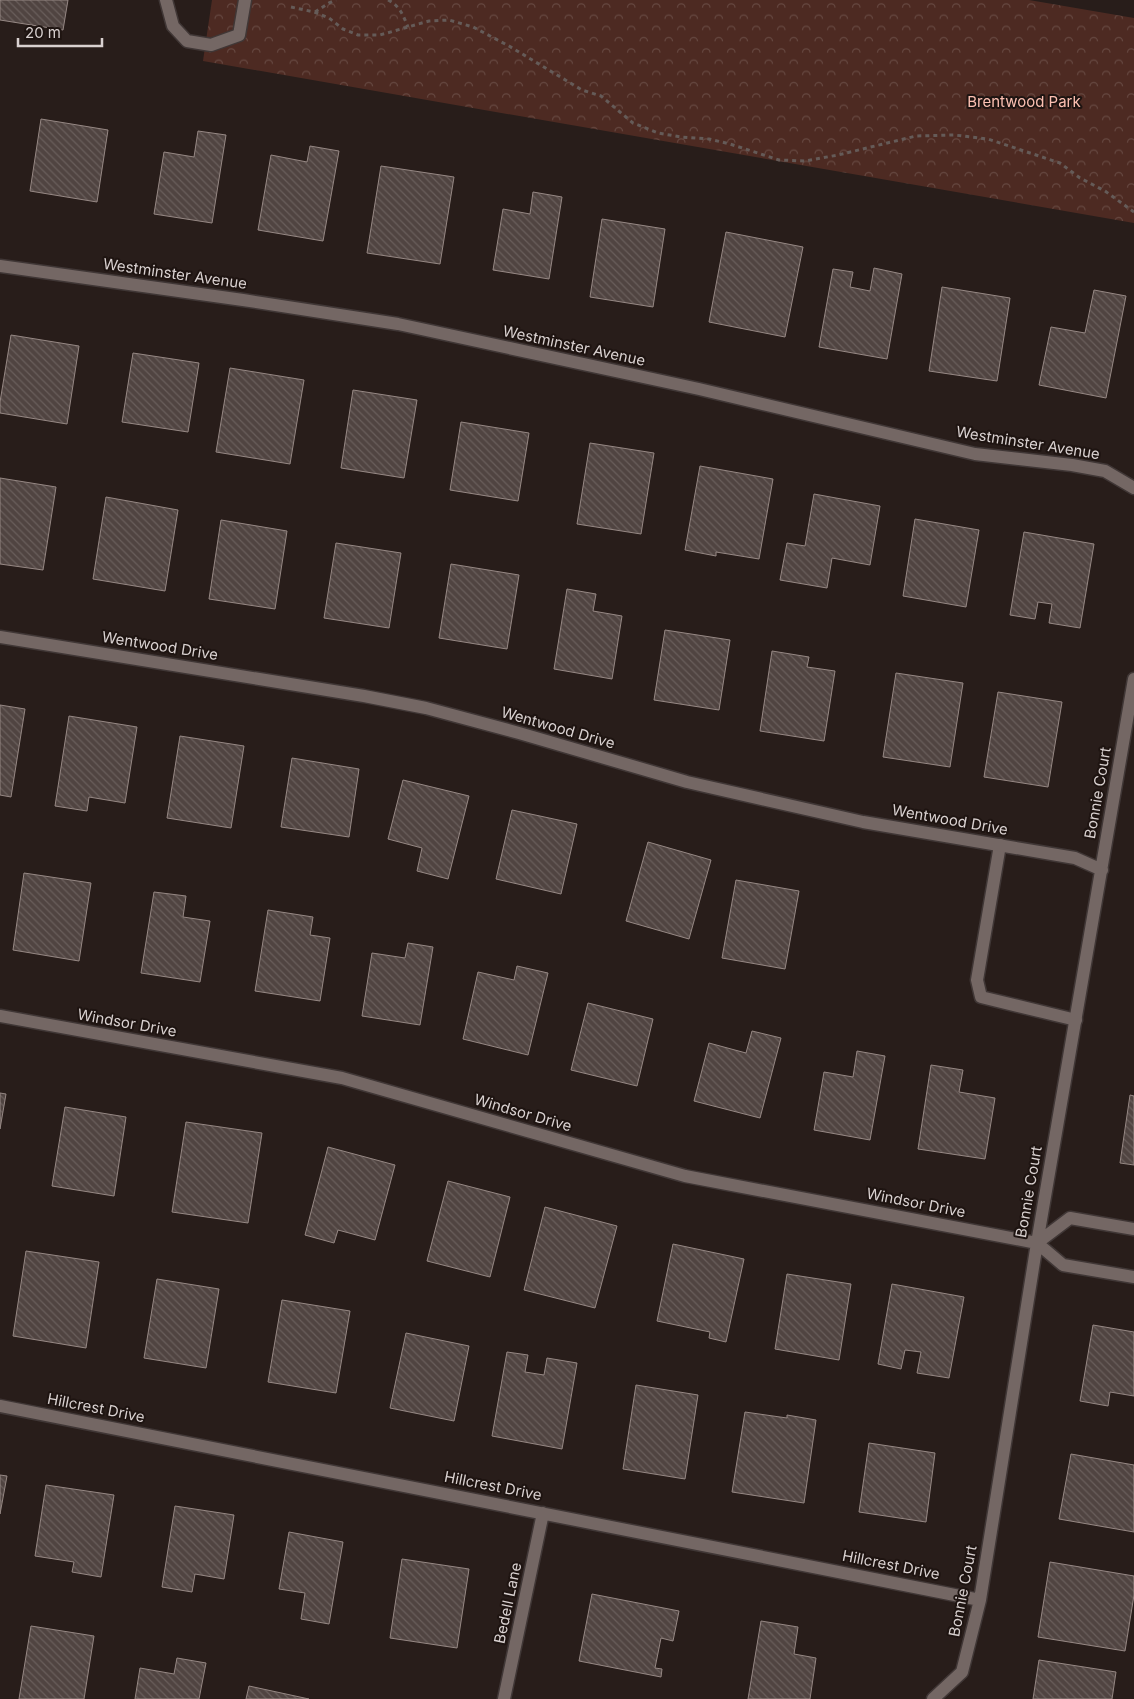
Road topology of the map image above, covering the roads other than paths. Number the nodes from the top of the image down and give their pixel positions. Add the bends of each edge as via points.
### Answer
1 (166, 0) edge
2 (245, 0) edge
3 (0, 266) edge
4 (1134, 488) edge
5 (0, 637) edge
6 (1134, 679) edge
7 (1000, 845) junction
8 (1102, 870) junction
9 (0, 1016) edge
10 (1076, 1020) junction
11 (1134, 1229) edge
12 (1037, 1243) junction
13 (1134, 1277) edge
14 (0, 1406) edge
15 (543, 1513) junction
16 (980, 1600) junction
17 (504, 1699) edge
18 (933, 1699) edge

1 - 2 street via 173,26 187,41 211,45 239,35
3 - 4 street, Westminster Avenue via 398,324 699,389 975,454 1104,471
5 - 7 street, Wentwood Drive via 426,708 687,782 863,822
6 - 8 street, Bonnie Court
7 - 8 street, Wentwood Drive via 1075,858
7 - 10 street via 977,980 981,997
8 - 10 street, Bonnie Court
9 - 12 street, Windsor Drive via 342,1078 684,1176
10 - 12 street, Bonnie Court
11 - 12 street via 1070,1218
12 - 13 street, Windsor Drive via 1063,1265
12 - 16 street, Bonnie Court
14 - 15 street, Hillcrest Drive
15 - 16 street, Hillcrest Drive
15 - 17 street, Bedell Lane
16 - 18 street, Bonnie Court via 962,1672

